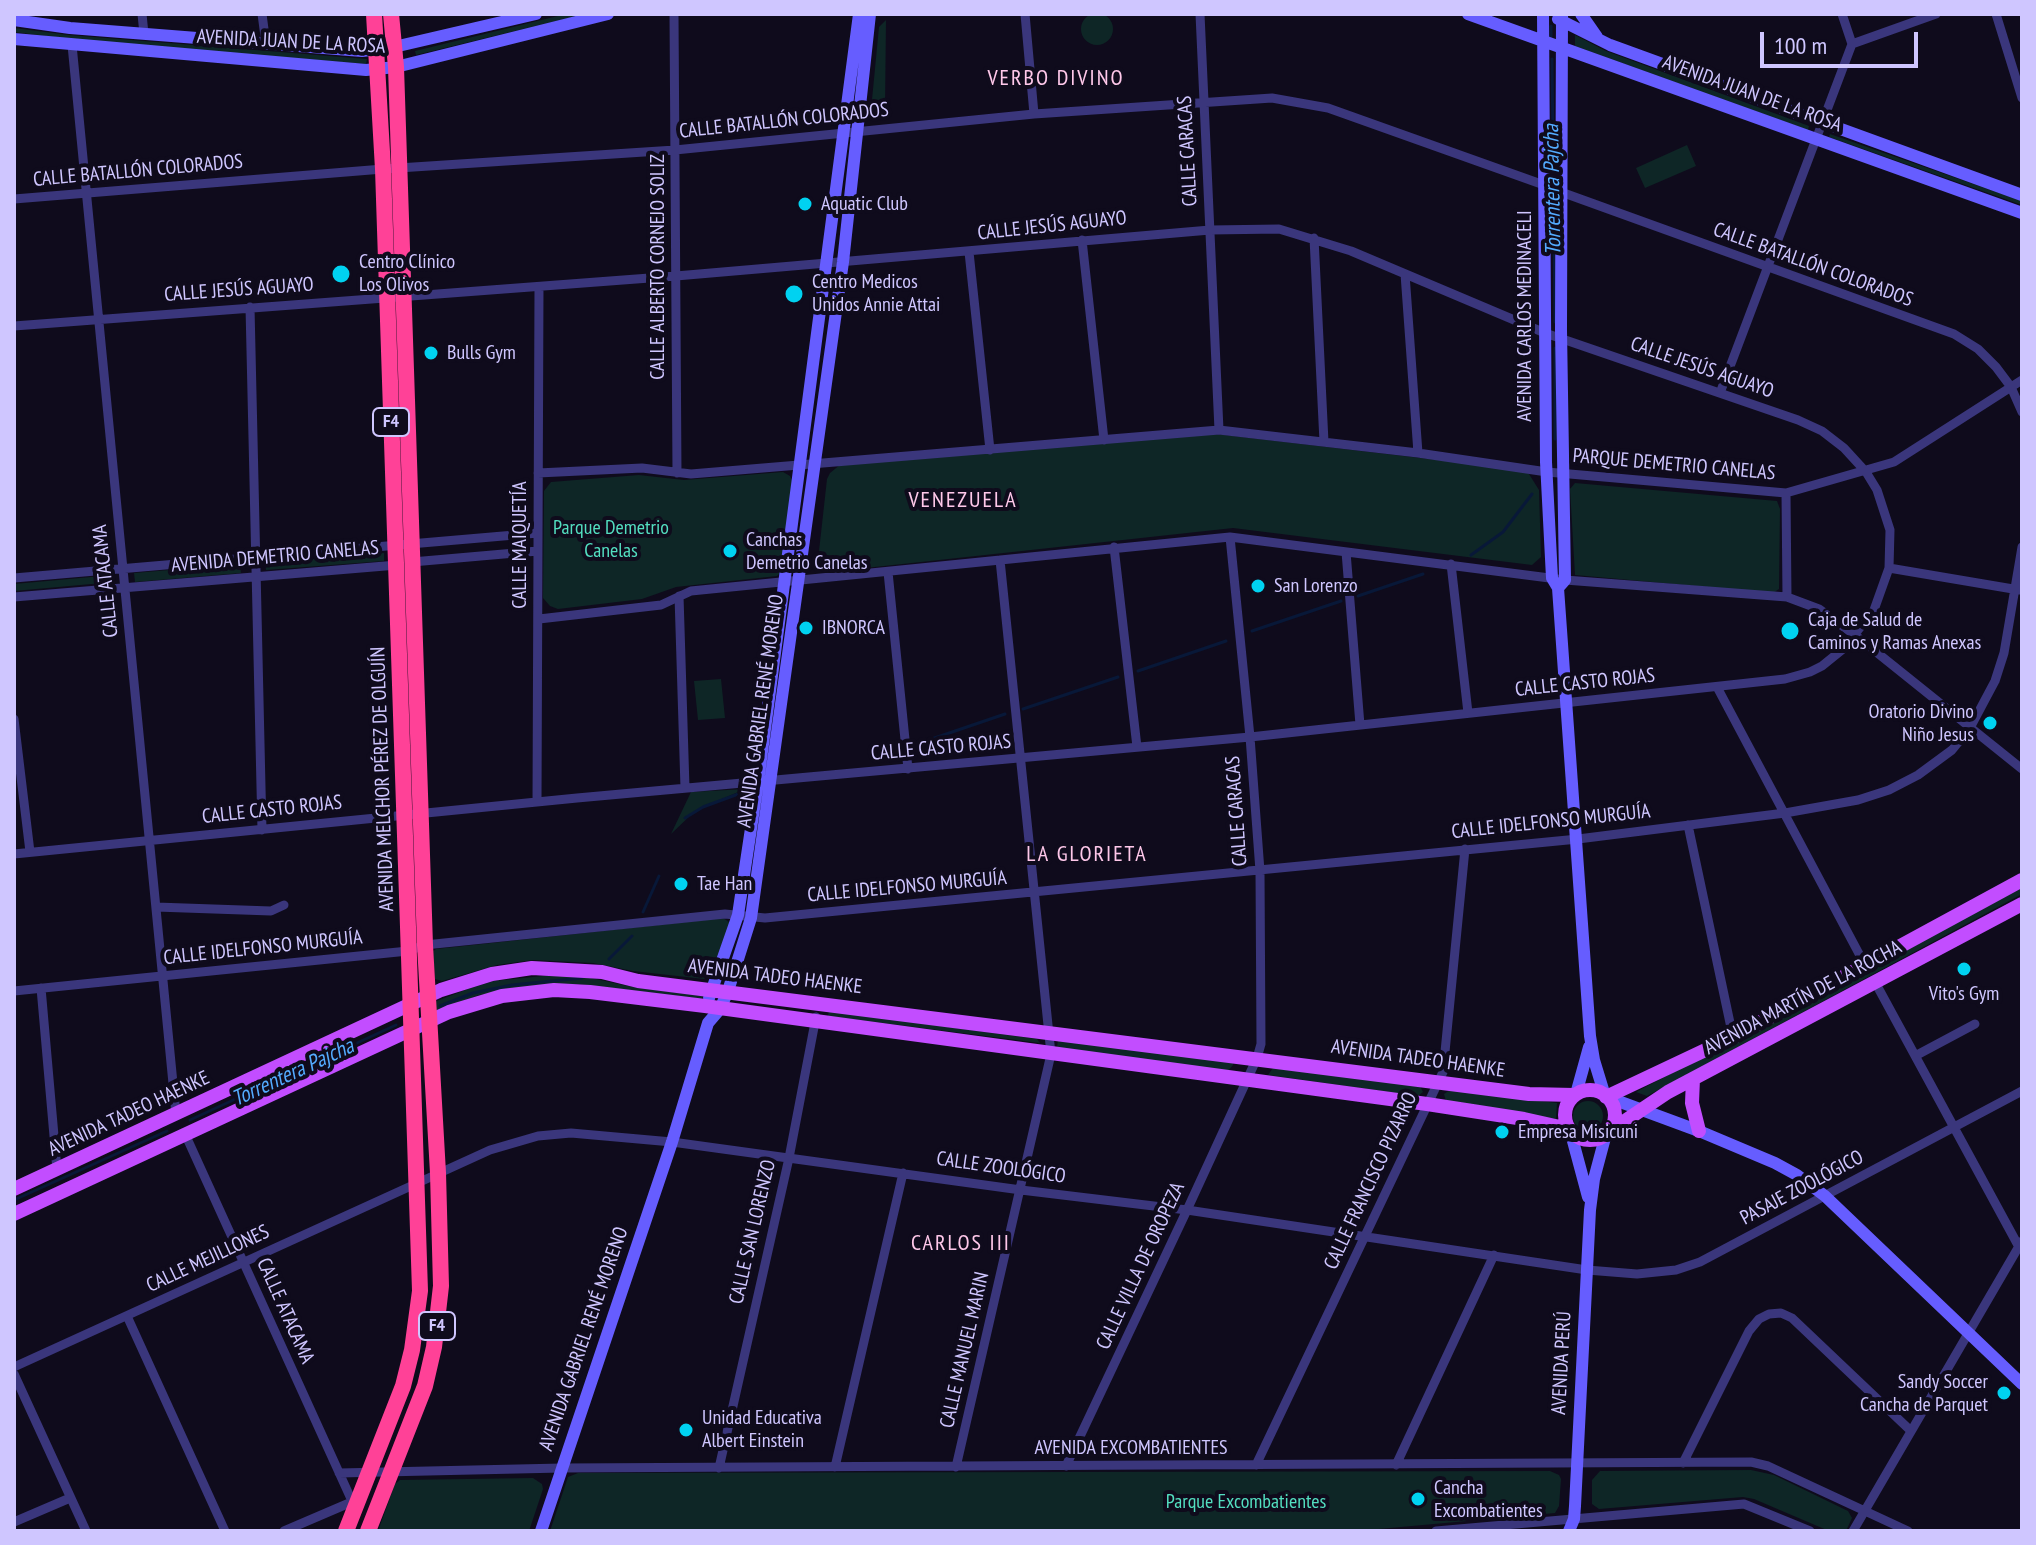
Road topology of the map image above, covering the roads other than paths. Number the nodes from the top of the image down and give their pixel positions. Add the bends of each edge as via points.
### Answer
1 (142, 14) edge
2 (262, 14) edge
3 (374, 14) edge
4 (391, 14) edge
5 (535, 14) edge
6 (608, 14) edge
7 (674, 14) edge
8 (859, 14) edge
9 (870, 14) edge
10 (1025, 14) edge
11 (1200, 14) edge
12 (1468, 14) edge
13 (1544, 14) edge
14 (1581, 14) edge
15 (1842, 14) edge
16 (1936, 14) edge
17 (1996, 14) edge
18 (19, 18) edge
19 (1562, 18) edge
20 (144, 34) junction
21 (14, 39) edge
22 (1544, 41) junction
23 (266, 44) junction
24 (1852, 44) junction
25 (72, 45) junction
26 (1610, 45) junction
27 (1562, 47) junction
28 (386, 48) junction
29 (388, 68) junction
30 (2022, 98) edge
31 (1203, 101) junction
32 (1034, 114) junction
33 (1823, 123) junction
34 (850, 132) junction
35 (1817, 139) junction
36 (675, 150) junction
37 (391, 169) junction
38 (1544, 185) junction
39 (87, 192) junction
40 (1561, 192) junction
41 (2022, 195) edge
42 (14, 199) edge
43 (2022, 213) edge
44 (1210, 230) junction
45 (1314, 238) junction
46 (1082, 240) junction
47 (969, 252) junction
48 (843, 262) junction
49 (827, 264) junction
50 (1768, 269) junction
51 (1405, 274) junction
52 (676, 276) junction
53 (539, 287) junction
54 (395, 297) junction
55 (250, 307) junction
56 (99, 318) junction
57 (14, 326) edge
58 (1545, 333) junction
59 (1562, 339) junction
60 (2022, 380) edge
61 (2011, 387) junction
62 (1720, 393) junction
63 (2022, 412) edge
64 (1219, 430) junction
65 (1104, 440) junction
66 (1324, 442) junction
67 (990, 450) junction
68 (1418, 453) junction
69 (816, 463) junction
70 (799, 465) junction
71 (1547, 472) junction
72 (1866, 472) junction
73 (538, 473) junction
74 (677, 473) junction
75 (1563, 473) junction
76 (1786, 493) junction
77 (538, 533) junction
78 (1230, 537) junction
79 (403, 545) junction
80 (1114, 547) junction
81 (2022, 547) edge
82 (538, 551) junction
83 (1346, 552) junction
84 (254, 558) junction
85 (1000, 560) junction
86 (404, 563) junction
87 (1451, 564) junction
88 (1889, 568) junction
89 (123, 569) junction
90 (888, 572) junction
91 (256, 577) junction
92 (14, 578) edge
93 (800, 581) junction
94 (785, 582) junction
95 (1558, 582) junction
96 (125, 588) junction
97 (2019, 590) edge
98 (679, 596) junction
99 (14, 597) edge
100 (1787, 597) junction
101 (539, 619) junction
102 (1855, 635) junction
103 (1717, 687) junction
104 (1567, 703) junction
105 (1468, 713) junction
106 (14, 719) edge
107 (1360, 725) junction
108 (1970, 728) junction
109 (1250, 737) junction
110 (1137, 747) junction
111 (1021, 758) junction
112 (908, 769) junction
113 (2022, 769) edge
114 (764, 782) junction
115 (685, 788) junction
116 (537, 802) junction
117 (1785, 813) junction
118 (413, 814) junction
119 (1688, 825) junction
120 (262, 830) junction
121 (1578, 839) junction
122 (150, 841) junction
123 (1465, 849) junction
124 (30, 852) junction
125 (14, 854) edge
126 (1260, 871) junction
127 (2022, 880) edge
128 (1035, 893) junction
129 (2022, 904) edge
130 (284, 905) dead end
131 (156, 907) junction
132 (744, 916) junction
133 (425, 945) junction
134 (408, 951) junction
135 (1865, 965) junction
136 (163, 976) junction
137 (1875, 982) junction
138 (41, 988) junction
139 (720, 990) junction
140 (14, 991) edge
141 (428, 996) junction
142 (818, 1003) junction
143 (410, 1005) junction
144 (713, 1007) junction
145 (429, 1021) junction
146 (815, 1021) junction
147 (1975, 1024) dead end
148 (410, 1029) junction
149 (1049, 1032) junction
150 (1590, 1036) junction
151 (1733, 1037) junction
152 (1051, 1054) junction
153 (1915, 1056) junction
154 (1257, 1058) junction
155 (1693, 1079) junction
156 (1246, 1080) junction
157 (1438, 1082) junction
158 (2022, 1091) edge
159 (1575, 1095) junction
160 (1606, 1097) junction
161 (1427, 1104) junction
162 (1642, 1108) junction
163 (176, 1114) junction
164 (1954, 1128) junction
165 (1569, 1130) junction
166 (1699, 1131) junction
167 (1607, 1134) junction
168 (186, 1136) junction
169 (672, 1142) junction
170 (789, 1158) junction
171 (57, 1170) junction
172 (438, 1173) junction
173 (903, 1173) junction
174 (416, 1184) junction
175 (14, 1189) edge
176 (1021, 1190) junction
177 (1825, 1196) junction
178 (1187, 1210) junction
179 (1590, 1210) junction
180 (14, 1214) edge
181 (1366, 1236) junction
182 (2020, 1244) edge
183 (1494, 1255) junction
184 (244, 1263) junction
185 (1587, 1270) junction
186 (127, 1316) junction
187 (1970, 1334) junction
188 (14, 1367) edge
189 (14, 1374) edge
190 (2022, 1384) edge
191 (1911, 1431) junction
192 (1683, 1463) junction
193 (1578, 1464) junction
194 (1256, 1465) junction
195 (1396, 1465) junction
196 (1066, 1466) junction
197 (835, 1467) junction
198 (956, 1467) junction
199 (562, 1468) junction
200 (719, 1468) junction
201 (370, 1472) junction
202 (391, 1472) junction
203 (339, 1473) junction
204 (70, 1498) junction
205 (354, 1501) junction
206 (1865, 1511) junction
207 (14, 1522) edge
208 (1574, 1527) edge
209 (1505, 1528) edge
210 (86, 1531) edge
211 (225, 1531) edge
212 (284, 1531) edge
213 (346, 1531) edge
214 (368, 1531) edge
215 (541, 1531) edge
216 (1436, 1531) edge
217 (1810, 1531) edge
218 (1853, 1531) edge
219 (1908, 1531) edge

1 - 20 street
2 - 23 street
3 - 28 highway, AVENIDA MELCHOR PÉREZ DE OLGUÍN / F4
4 - 28 highway, AVENIDA MELCHOR PÉREZ DE OLGUÍN / F4
5 - 28 main road, AVENIDA JUAN DE LA ROSA
6 - 29 main road, AVENIDA JUAN DE LA ROSA
7 - 36 street, CALLE ALBERTO CORNEJO SOLIZ
8 - 34 main road, AVENIDA GABRIEL RENÉ MORENO
9 - 34 main road, AVENIDA GABRIEL RENÉ MORENO
10 - 32 street
11 - 31 street, CALLE CARACAS
12 - 22 main road, AVENIDA JUAN DE LA ROSA
13 - 19 main road, AVENIDA JUAN DE LA ROSA
13 - 22 main road, AVENIDA CARLOS MEDINACELI
14 - 26 main road
15 - 24 street
16 - 24 street
17 - 30 street
18 - 20 main road, AVENIDA JUAN DE LA ROSA
19 - 26 main road, AVENIDA JUAN DE LA ROSA
19 - 27 main road, AVENIDA CARLOS MEDINACELI
20 - 23 main road, AVENIDA JUAN DE LA ROSA
21 - 25 main road, AVENIDA JUAN DE LA ROSA
22 - 27 main road, AVENIDA JUAN DE LA ROSA
22 - 38 main road, AVENIDA CARLOS MEDINACELI
23 - 28 main road, AVENIDA JUAN DE LA ROSA
24 - 33 street
25 - 29 main road, AVENIDA JUAN DE LA ROSA
25 - 39 street, CALLE ATACAMA
26 - 33 main road, AVENIDA JUAN DE LA ROSA
27 - 35 main road, AVENIDA JUAN DE LA ROSA
27 - 40 main road, AVENIDA CARLOS MEDINACELI
28 - 29 highway, AVENIDA MELCHOR PÉREZ DE OLGUÍN / F4
29 - 37 highway, AVENIDA MELCHOR PÉREZ DE OLGUÍN / F4
31 - 32 street, CALLE BATALLÓN COLORADOS
31 - 38 street, CALLE BATALLÓN COLORADOS via 1272,98 1328,108
31 - 44 street, CALLE CARACAS
32 - 34 street, CALLE BATALLÓN COLORADOS
33 - 35 street
33 - 41 main road, AVENIDA JUAN DE LA ROSA
34 - 36 street, CALLE BATALLÓN COLORADOS
34 - 48 main road, AVENIDA GABRIEL RENÉ MORENO
34 - 49 main road, AVENIDA GABRIEL RENÉ MORENO
35 - 43 main road, AVENIDA JUAN DE LA ROSA
35 - 50 street
36 - 37 street, CALLE BATALLÓN COLORADOS
36 - 52 street, CALLE ALBERTO CORNEJO SOLIZ
37 - 39 street, CALLE BATALLÓN COLORADOS
37 - 54 highway, AVENIDA MELCHOR PÉREZ DE OLGUÍN / F4
38 - 58 main road, AVENIDA CARLOS MEDINACELI
39 - 42 street, CALLE BATALLÓN COLORADOS
39 - 56 street, CALLE ATACAMA
40 - 50 street, CALLE BATALLÓN COLORADOS
40 - 59 main road, AVENIDA CARLOS MEDINACELI
44 - 45 street, CALLE JESÚS AGUAYO via 1279,229
44 - 46 street, CALLE JESÚS AGUAYO
44 - 64 street, CALLE CARACAS
45 - 51 street, CALLE JESÚS AGUAYO
45 - 66 street
46 - 47 street, CALLE JESÚS AGUAYO
46 - 65 street
47 - 48 street, CALLE JESÚS AGUAYO
47 - 67 street
48 - 49 street, CALLE JESÚS AGUAYO
48 - 69 main road, AVENIDA GABRIEL RENÉ MORENO
49 - 52 street, CALLE JESÚS AGUAYO
49 - 70 main road, AVENIDA GABRIEL RENÉ MORENO
50 - 61 street, CALLE BATALLÓN COLORADOS via 1954,334 1978,349
50 - 62 street
51 - 58 street, CALLE JESÚS AGUAYO
51 - 68 street
52 - 53 street, CALLE JESÚS AGUAYO
52 - 74 street, CALLE ALBERTO CORNEJO SOLIZ
53 - 54 street, CALLE JESÚS AGUAYO
53 - 73 street, CALLE MAIQUETÍA
54 - 55 street, CALLE JESÚS AGUAYO
54 - 79 highway, AVENIDA MELCHOR PÉREZ DE OLGUÍN / F4
55 - 56 street, CALLE JESÚS AGUAYO
55 - 84 street
56 - 57 street, CALLE JESÚS AGUAYO
56 - 89 street, CALLE ATACAMA
58 - 59 street, CALLE JESÚS AGUAYO
58 - 71 main road, AVENIDA CARLOS MEDINACELI
59 - 62 street, CALLE JESÚS AGUAYO
59 - 75 main road, AVENIDA CARLOS MEDINACELI
60 - 61 street
61 - 63 street, CALLE BATALLÓN COLORADOS
61 - 72 street via 1894,462
62 - 72 street, CALLE JESÚS AGUAYO via 1822,431
64 - 65 street, PARQUE DEMETRIO CANELAS
64 - 66 street, PARQUE DEMETRIO CANELAS
65 - 67 street, PARQUE DEMETRIO CANELAS
66 - 68 street, PARQUE DEMETRIO CANELAS
67 - 69 street, PARQUE DEMETRIO CANELAS
68 - 71 street, PARQUE DEMETRIO CANELAS
69 - 70 street, PARQUE DEMETRIO CANELAS
69 - 93 main road, AVENIDA GABRIEL RENÉ MORENO
70 - 74 street, PARQUE DEMETRIO CANELAS
70 - 94 main road, AVENIDA GABRIEL RENÉ MORENO
71 - 75 street, PARQUE DEMETRIO CANELAS
71 - 95 main road, AVENIDA CARLOS MEDINACELI
72 - 76 street
72 - 88 street, CALLE JESÚS AGUAYO via 1890,530
73 - 74 street, PARQUE DEMETRIO CANELAS via 642,468
73 - 77 street, CALLE MAIQUETÍA
75 - 76 street, PARQUE DEMETRIO CANELAS
75 - 95 main road, AVENIDA CARLOS MEDINACELI
76 - 100 street, PARQUE DEMETRIO CANELAS
77 - 79 street, AVENIDA DEMETRIO CANELAS
77 - 82 street, CALLE MAIQUETÍA
78 - 80 street
78 - 83 street
78 - 109 street, CALLE CARACAS
79 - 84 street, AVENIDA DEMETRIO CANELAS
79 - 86 highway, AVENIDA MELCHOR PÉREZ DE OLGUÍN / F4
80 - 85 street
80 - 110 street
81 - 97 street
82 - 86 street, AVENIDA DEMETRIO CANELAS
82 - 101 street, CALLE MAIQUETÍA
83 - 87 street
83 - 107 street
84 - 89 street, AVENIDA DEMETRIO CANELAS
84 - 91 street
85 - 90 street
85 - 111 street, CALLE MANUEL MARIN
86 - 91 street, AVENIDA DEMETRIO CANELAS
86 - 118 highway, AVENIDA MELCHOR PÉREZ DE OLGUÍN / F4
87 - 95 street
87 - 105 street
88 - 97 street
88 - 102 street, CALLE JESÚS AGUAYO via 1874,610
89 - 92 street, AVENIDA DEMETRIO CANELAS
89 - 96 street, CALLE ATACAMA
90 - 93 street
90 - 112 street
91 - 96 street, AVENIDA DEMETRIO CANELAS
91 - 120 street
93 - 94 street
93 - 114 main road, AVENIDA GABRIEL RENÉ MORENO
94 - 98 street
94 - 114 main road, AVENIDA GABRIEL RENÉ MORENO
95 - 100 street
95 - 104 main road, AVENIDA CARLOS MEDINACELI
96 - 99 street, AVENIDA DEMETRIO CANELAS
96 - 122 street, CALLE ATACAMA
97 - 108 street via 1995,681
98 - 101 street via 661,605
98 - 115 street
100 - 102 street via 1819,609
101 - 116 street, CALLE MAIQUETÍA
102 - 103 street, CALLE CASTO ROJAS via 1810,672
102 - 108 street
103 - 104 street, CALLE CASTO ROJAS
103 - 117 street
104 - 105 street, CALLE CASTO ROJAS
104 - 121 main road, AVENIDA CARLOS MEDINACELI
105 - 107 street, CALLE CASTO ROJAS
106 - 124 street
107 - 109 street, CALLE CASTO ROJAS
108 - 113 street
108 - 117 street, CALLE IDELFONSO MURGUÍA via 1938,761 1889,790
109 - 110 street, CALLE CASTO ROJAS
109 - 126 street, CALLE CARACAS
110 - 111 street, CALLE CASTO ROJAS
111 - 112 street, CALLE CASTO ROJAS
111 - 128 street, CALLE MANUEL MARIN
112 - 114 street, CALLE CASTO ROJAS
114 - 115 street, CALLE CASTO ROJAS
114 - 132 main road, AVENIDA GABRIEL RENÉ MORENO
115 - 116 street, CALLE CASTO ROJAS
116 - 118 street, CALLE CASTO ROJAS
117 - 119 street, CALLE IDELFONSO MURGUÍA
117 - 135 street
118 - 120 street, CALLE CASTO ROJAS
118 - 133 highway, AVENIDA MELCHOR PÉREZ DE OLGUÍN / F4
118 - 134 highway, AVENIDA MELCHOR PÉREZ DE OLGUÍN / F4
119 - 121 street, CALLE IDELFONSO MURGUÍA
119 - 151 street
120 - 122 street, CALLE CASTO ROJAS
121 - 123 street, CALLE IDELFONSO MURGUÍA
121 - 150 main road, AVENIDA CARLOS MEDINACELI
122 - 124 street, CALLE CASTO ROJAS
122 - 131 street, CALLE ATACAMA
123 - 126 street, CALLE IDELFONSO MURGUÍA
123 - 157 street, CALLE FRANCISCO PIZARRO
124 - 125 street, CALLE CASTO ROJAS
126 - 128 street, CALLE IDELFONSO MURGUÍA
126 - 154 street, CALLE CARACAS
127 - 135 main road, AVENIDA MARTÍN DE LA ROCHA
128 - 132 street, CALLE IDELFONSO MURGUÍA
128 - 149 street, CALLE MANUEL MARIN
129 - 137 main road, AVENIDA MARTÍN DE LA ROCHA
130 - 131 street via 271,911
131 - 136 street, CALLE ATACAMA
132 - 133 street, CALLE IDELFONSO MURGUÍA
132 - 139 main road, AVENIDA GABRIEL RENÉ MORENO
133 - 134 street, CALLE IDELFONSO MURGUÍA
133 - 141 highway, AVENIDA MELCHOR PÉREZ DE OLGUÍN / F4
134 - 136 street, CALLE IDELFONSO MURGUÍA
134 - 143 highway, AVENIDA MELCHOR PÉREZ DE OLGUÍN / F4
135 - 151 main road, AVENIDA MARTÍN DE LA ROCHA
136 - 138 street, CALLE IDELFONSO MURGUÍA
136 - 163 street, CALLE ATACAMA
137 - 153 street
137 - 155 main road, AVENIDA MARTÍN DE LA ROCHA
138 - 140 street, CALLE IDELFONSO MURGUÍA
138 - 171 street
139 - 141 main road, AVENIDA TADEO HAENKE via 588,970 532,968 492,974
139 - 142 main road, AVENIDA TADEO HAENKE
139 - 144 main road, AVENIDA GABRIEL RENÉ MORENO
141 - 143 main road, AVENIDA TADEO HAENKE
141 - 145 highway, AVENIDA MELCHOR PÉREZ DE OLGUÍN / F4
142 - 146 street, CALLE SAN LORENZO
142 - 149 main road, AVENIDA TADEO HAENKE
143 - 148 highway, AVENIDA MELCHOR PÉREZ DE OLGUÍN / F4
143 - 163 main road, AVENIDA TADEO HAENKE
144 - 145 main road, AVENIDA TADEO HAENKE via 554,990 502,996
144 - 146 main road, AVENIDA TADEO HAENKE
144 - 169 main road, AVENIDA GABRIEL RENÉ MORENO
145 - 148 main road, AVENIDA TADEO HAENKE
145 - 172 highway, AVENIDA MELCHOR PÉREZ DE OLGUÍN / F4
146 - 152 main road, AVENIDA TADEO HAENKE
146 - 170 street, CALLE SAN LORENZO
147 - 153 street
148 - 168 main road, AVENIDA TADEO HAENKE
148 - 174 highway, AVENIDA MELCHOR PÉREZ DE OLGUÍN / F4
149 - 152 street, CALLE MANUEL MARIN
149 - 154 main road, AVENIDA TADEO HAENKE
150 - 159 main road, AVENIDA CARLOS MEDINACELI
150 - 160 main road, AVENIDA CARLOS MEDINACELI
151 - 160 main road, AVENIDA MARTÍN DE LA ROCHA
152 - 156 main road, AVENIDA TADEO HAENKE
152 - 176 street, CALLE MANUEL MARIN
153 - 164 street
154 - 156 street, CALLE CARACAS
154 - 157 main road, AVENIDA TADEO HAENKE
155 - 162 main road, AVENIDA MARTÍN DE LA ROCHA
155 - 166 main road
156 - 161 main road, AVENIDA TADEO HAENKE
156 - 178 street, CALLE VILLA DE OROPEZA
157 - 159 main road, AVENIDA TADEO HAENKE
157 - 161 street, CALLE FRANCISCO PIZARRO
158 - 164 street, PASAJE ZOOLÓGICO
159 - 160 main road via 1591,1090
159 - 165 main road via 1565,1111
160 - 162 main road
160 - 167 main road via 1614,1111
161 - 165 main road, AVENIDA TADEO HAENKE
161 - 181 street, CALLE FRANCISCO PIZARRO
162 - 166 main road
162 - 167 main road, AVENIDA MARTÍN DE LA ROCHA
163 - 171 main road, AVENIDA TADEO HAENKE
164 - 177 street, PASAJE ZOOLÓGICO
164 - 182 street
165 - 167 main road via 1591,1140
165 - 179 main road, AVENIDA PERÚ
166 - 177 main road via 1775,1163
167 - 179 main road, AVENIDA PERÚ
168 - 180 main road, AVENIDA TADEO HAENKE
168 - 184 street, CALLE ATACAMA
169 - 170 street, CALLE ZOOLÓGICO
169 - 172 street, CALLE ZOOLÓGICO via 571,1133 538,1136
169 - 199 main road, AVENIDA GABRIEL RENÉ MORENO
170 - 173 street, CALLE ZOOLÓGICO
170 - 200 street, CALLE SAN LORENZO
171 - 175 main road, AVENIDA TADEO HAENKE
172 - 174 street, CALLE ZOOLÓGICO
172 - 202 highway, AVENIDA MELCHOR PÉREZ DE OLGUÍN / F4 via 441,1286 434,1347 425,1386
173 - 176 street, CALLE ZOOLÓGICO
173 - 197 street
174 - 184 street, CALLE MEJILLONES
174 - 201 highway, AVENIDA MELCHOR PÉREZ DE OLGUÍN / F4 via 418,1318 403,1386
176 - 178 street, CALLE ZOOLÓGICO
176 - 198 street, CALLE MANUEL MARIN
177 - 185 street, PASAJE ZOOLÓGICO via 1676,1270
177 - 187 main road
178 - 181 street, CALLE ZOOLÓGICO
178 - 196 street, CALLE VILLA DE OROPEZA
179 - 185 main road, AVENIDA PERÚ
181 - 183 street, CALLE ZOOLÓGICO
181 - 194 street, CALLE FRANCISCO PIZARRO
182 - 187 street
183 - 185 street, CALLE ZOOLÓGICO
183 - 195 street
184 - 186 street, CALLE MEJILLONES
184 - 203 street, CALLE ATACAMA
185 - 193 main road, AVENIDA PERÚ
186 - 188 street, CALLE MEJILLONES
186 - 211 street
187 - 190 main road
187 - 191 street
189 - 204 street
191 - 192 street via 1792,1318 1769,1314 1749,1331
191 - 206 street
192 - 193 street, AVENIDA EXCOMBATIENTES
192 - 206 street, AVENIDA EXCOMBATIENTES via 1759,1463
193 - 195 street, AVENIDA EXCOMBATIENTES
193 - 208 main road, AVENIDA PERÚ
194 - 195 street, AVENIDA EXCOMBATIENTES
194 - 196 street, AVENIDA EXCOMBATIENTES
196 - 198 street, AVENIDA EXCOMBATIENTES
197 - 198 street, AVENIDA EXCOMBATIENTES
197 - 200 street, AVENIDA EXCOMBATIENTES
199 - 200 street, AVENIDA EXCOMBATIENTES
199 - 202 street, AVENIDA EXCOMBATIENTES
199 - 215 main road, AVENIDA GABRIEL RENÉ MORENO
201 - 202 street, AVENIDA EXCOMBATIENTES
201 - 203 street, AVENIDA EXCOMBATIENTES
201 - 205 highway, AVENIDA MELCHOR PÉREZ DE OLGUÍN / F4
202 - 214 highway, AVENIDA MELCHOR PÉREZ DE OLGUÍN / F4
203 - 205 street, CALLE ATACAMA
204 - 207 street
204 - 210 street
205 - 212 street
205 - 213 highway, AVENIDA MELCHOR PÉREZ DE OLGUÍN / F4
206 - 218 street
206 - 219 street, AVENIDA EXCOMBATIENTES
208 - 209 street
208 - 217 street via 1744,1504
209 - 216 street

